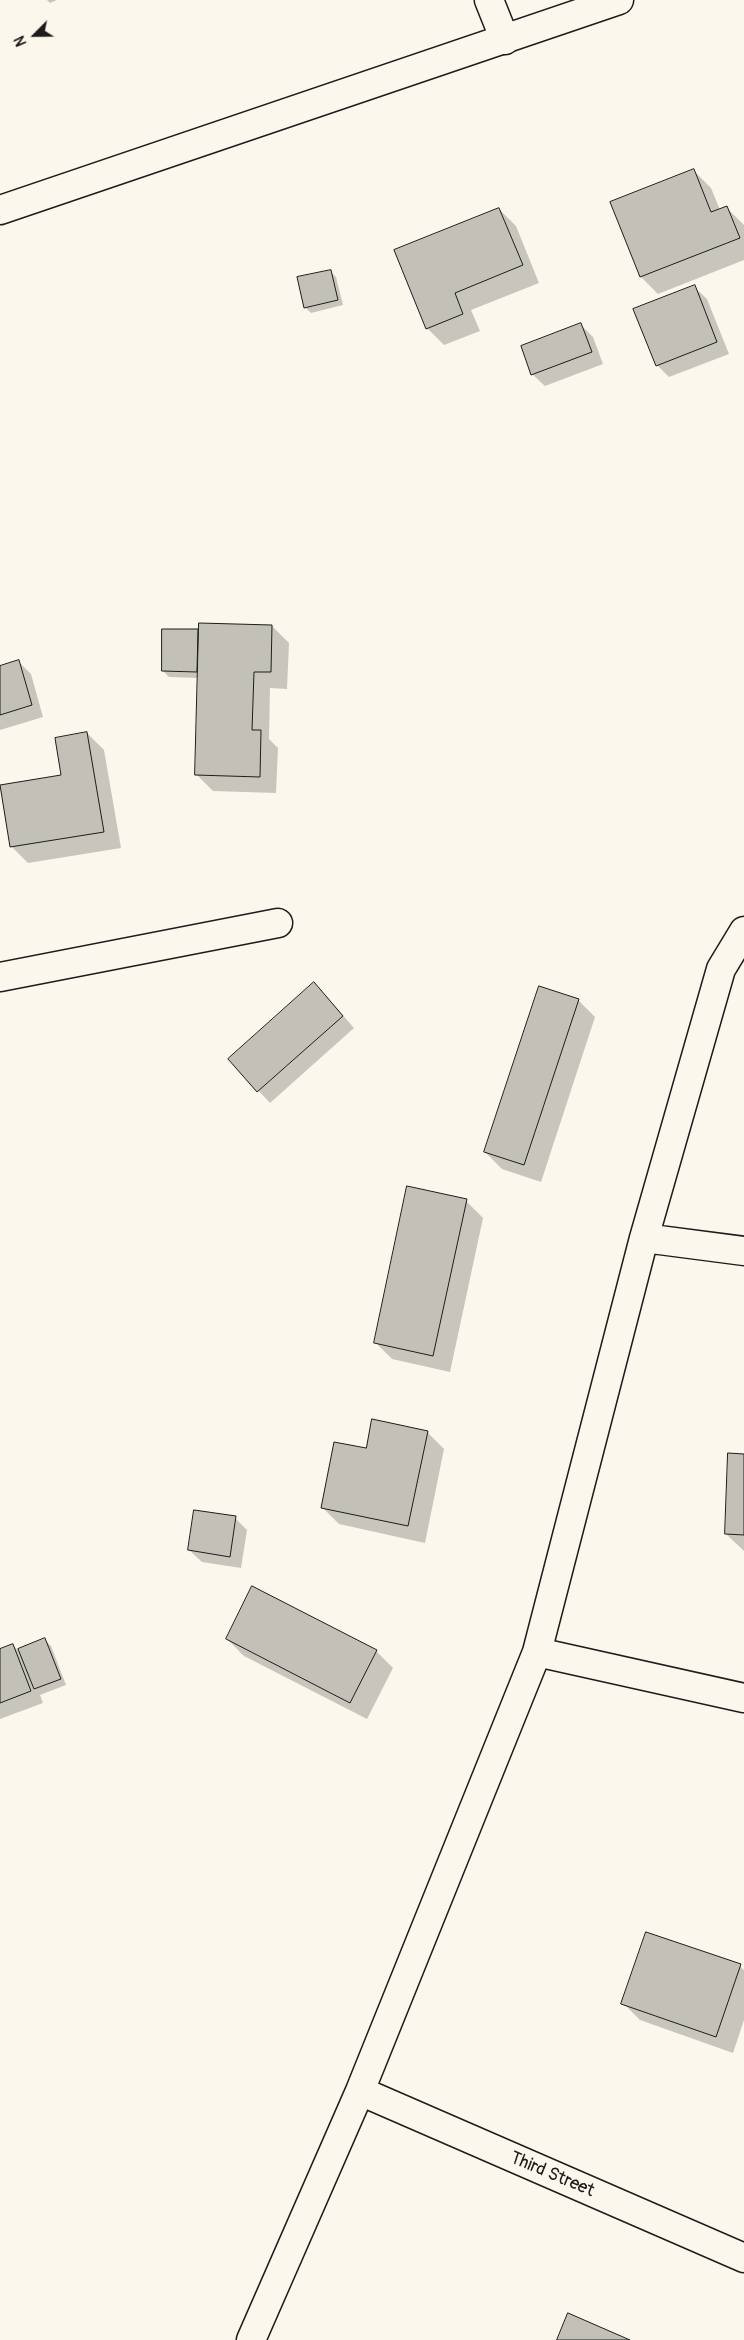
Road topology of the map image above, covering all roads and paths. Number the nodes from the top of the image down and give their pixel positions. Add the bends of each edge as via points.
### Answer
1 (489, 0) edge
2 (619, 0) edge
3 (505, 40) junction
4 (0, 210) edge
5 (278, 923) dead end
6 (744, 931) edge
7 (0, 977) edge
8 (644, 1238) junction
9 (744, 1251) edge
10 (537, 1652) junction
11 (744, 1698) edge
12 (360, 2091) junction
13 (744, 2258) edge
14 (252, 2340) edge

1 - 3 street
2 - 3 street
3 - 4 street
5 - 7 street
6 - 8 street via 721,969
8 - 9 street
8 - 10 street
10 - 11 street
10 - 12 street
12 - 13 street, Third Street
12 - 14 street

